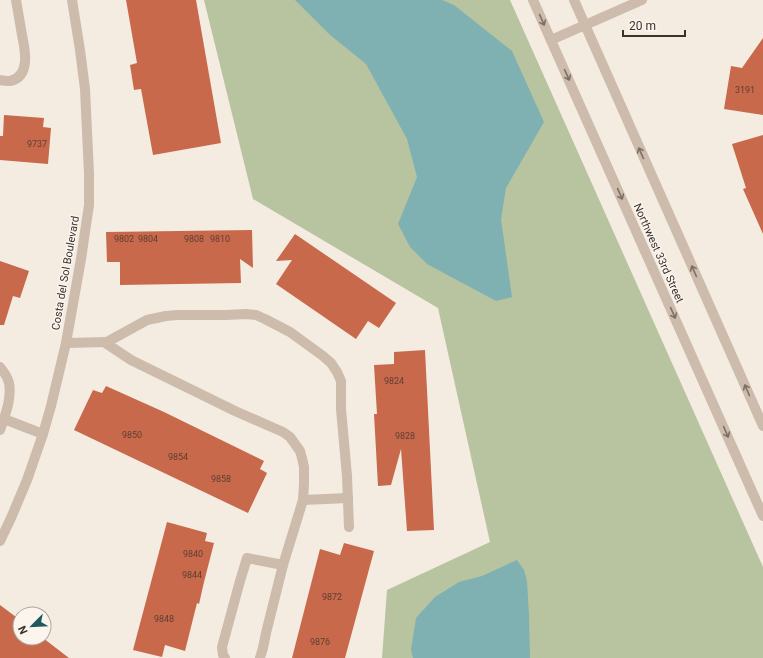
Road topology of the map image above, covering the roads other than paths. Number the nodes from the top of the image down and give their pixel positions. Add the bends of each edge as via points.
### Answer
1 (16, 0) edge
2 (72, 0) edge
3 (533, 0) edge
4 (574, 0) edge
5 (642, 0) edge
6 (585, 25) junction
7 (551, 40) junction
8 (0, 80) edge
9 (104, 342) junction
10 (66, 343) junction
11 (0, 367) edge
12 (4, 419) junction
13 (763, 426) edge
14 (0, 430) edge
15 (43, 434) junction
16 (348, 498) junction
17 (302, 500) junction
18 (763, 516) edge
19 (349, 527) dead end
20 (0, 541) edge
21 (283, 565) junction
22 (224, 658) edge
23 (260, 658) edge

1 - 8 street via 26,63 23,71 15,79
2 - 10 street, Costa del Sol Boulevard via 84,89 89,205
3 -> 7 street, Northwest 33rd Street
4 - 6 street
5 - 6 street
6 - 7 street
13 -> 6 street
7 -> 18 street, Northwest 33rd Street
9 - 10 street
9 - 16 street via 147,320 177,315 251,315 265,318 290,332 331,363 341,381
9 - 17 street via 131,360 290,437 302,458
10 - 15 street, Costa del Sol Boulevard
11 - 12 street via 6,375 10,389
12 - 14 street
12 - 15 street
15 - 20 street, Costa del Sol Boulevard via 27,480
16 - 17 street
16 - 19 street
17 - 21 street
21 - 22 street via 247,558 222,647
21 - 23 street

